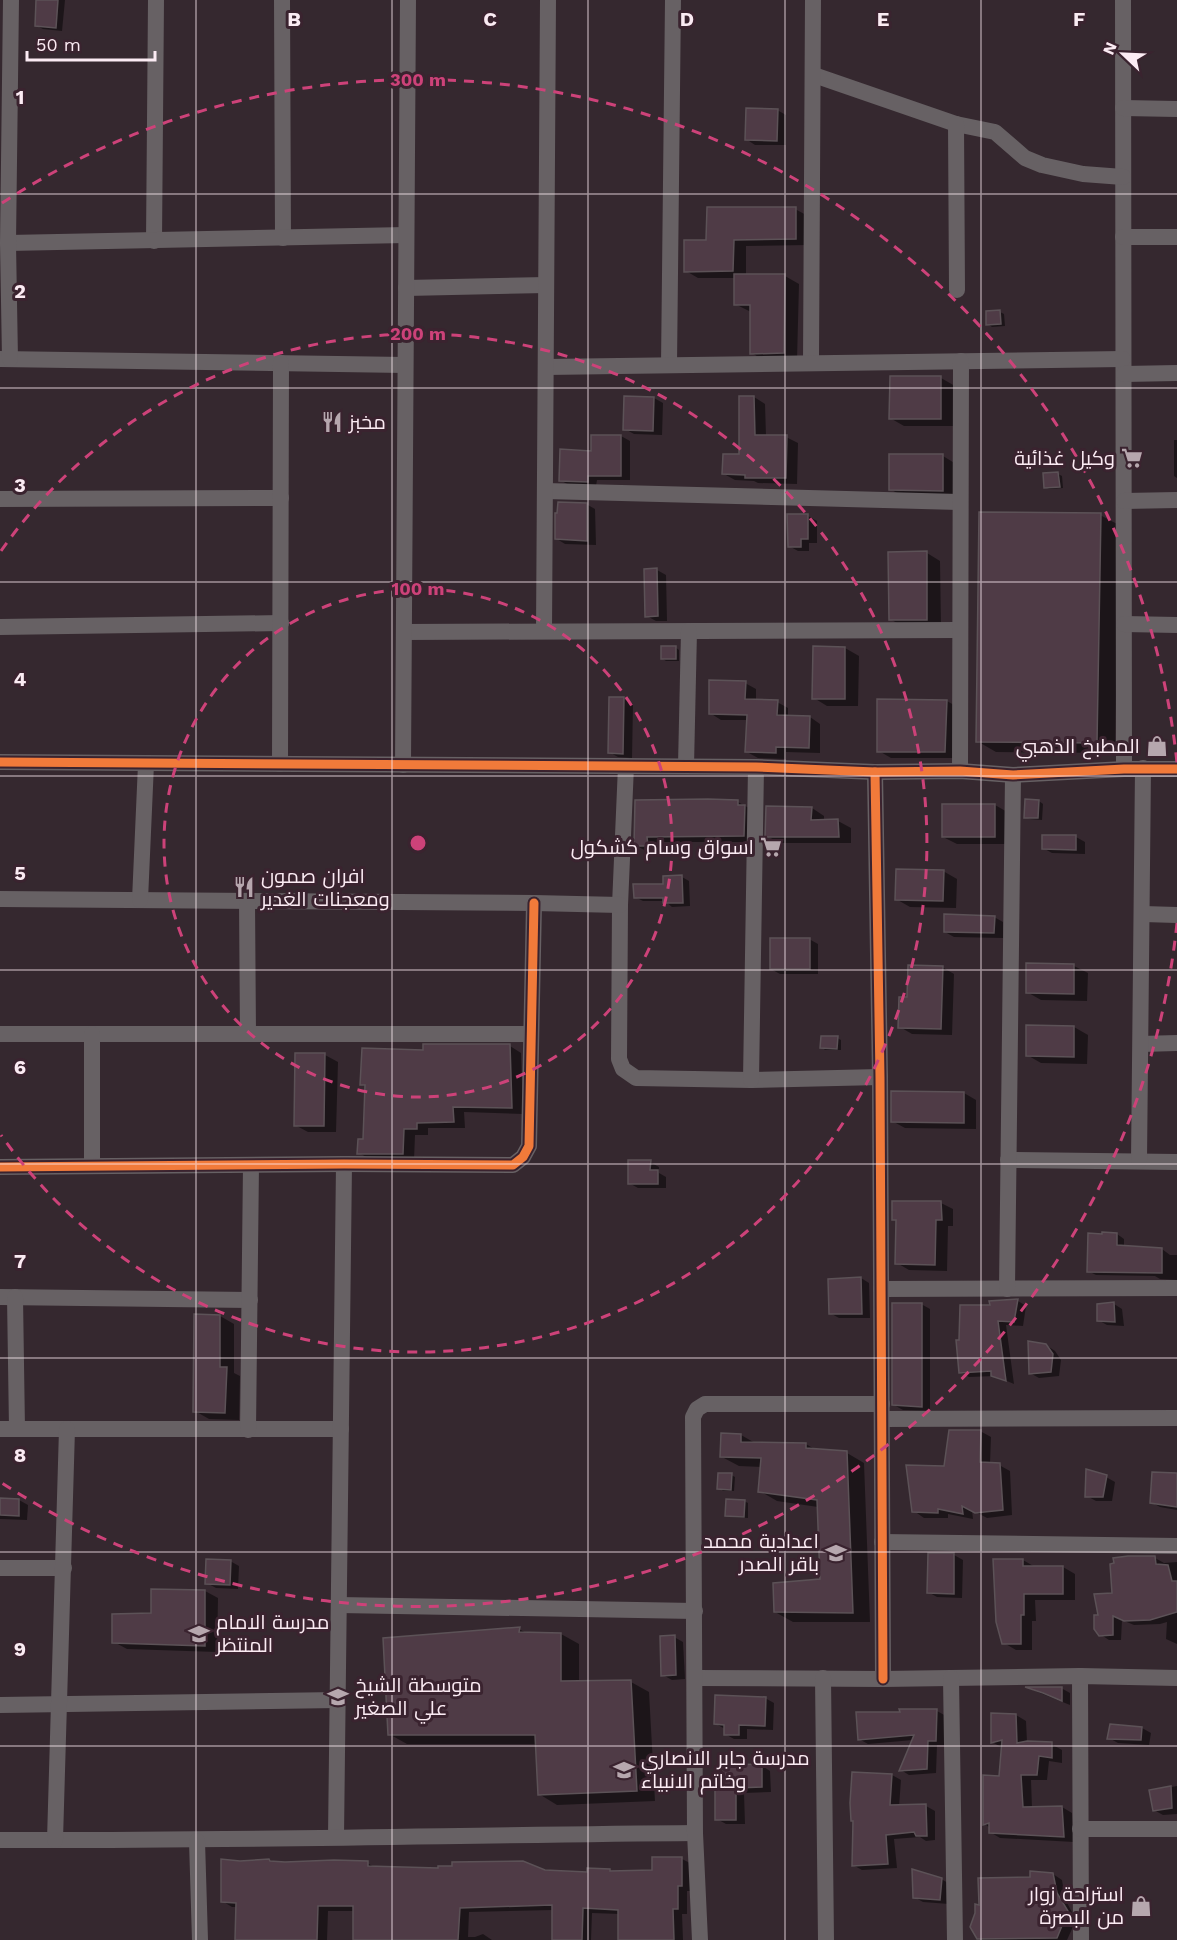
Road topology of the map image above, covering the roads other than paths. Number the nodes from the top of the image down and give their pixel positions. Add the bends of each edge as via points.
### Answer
1 (11, 0) edge
2 (156, 0) edge
3 (282, 0) edge
4 (408, 0) edge
5 (548, 0) edge
6 (673, 0) edge
7 (813, 0) edge
8 (1123, 0) edge
9 (814, 75) junction
10 (1123, 108) junction
11 (1177, 109) edge
12 (956, 124) junction
13 (1123, 177) junction
14 (406, 234) junction
15 (1123, 237) junction
16 (1177, 237) edge
17 (283, 238) junction
18 (154, 241) junction
19 (8, 243) junction
20 (546, 285) junction
21 (406, 288) junction
22 (957, 290) dead end
23 (5, 359) edge
24 (961, 361) junction
25 (811, 362) junction
26 (281, 363) junction
27 (405, 364) junction
28 (669, 365) junction
29 (1124, 366) junction
30 (546, 367) junction
31 (1177, 373) edge
32 (545, 491) junction
33 (281, 498) junction
34 (0, 499) edge
35 (1177, 500) edge
36 (1124, 501) junction
37 (959, 502) junction
38 (280, 623) junction
39 (1124, 624) junction
40 (1177, 625) edge
41 (0, 627) edge
42 (959, 630) junction
43 (544, 631) junction
44 (689, 631) junction
45 (404, 633) junction
46 (0, 762) edge
47 (146, 764) junction
48 (280, 764) junction
49 (403, 765) junction
50 (626, 766) junction
51 (686, 766) junction
52 (756, 767) junction
53 (1143, 768) junction
54 (1124, 769) junction
55 (1177, 769) edge
56 (960, 771) junction
57 (875, 772) junction
58 (1013, 775) junction
59 (0, 899) edge
60 (140, 900) junction
61 (247, 901) junction
62 (534, 903) junction
63 (620, 905) junction
64 (1143, 914) junction
65 (1177, 915) edge
66 (0, 1034) edge
67 (92, 1034) junction
68 (248, 1034) junction
69 (530, 1034) junction
70 (1177, 1043) edge
71 (1141, 1044) junction
72 (880, 1077) junction
73 (751, 1080) junction
74 (1008, 1160) junction
75 (1139, 1161) junction
76 (1177, 1162) edge
77 (344, 1164) junction
78 (251, 1165) junction
79 (92, 1166) junction
80 (0, 1167) edge
81 (1177, 1288) edge
82 (1006, 1289) junction
83 (881, 1290) junction
84 (7, 1297) edge
85 (250, 1300) junction
86 (882, 1411) junction
87 (1177, 1418) edge
88 (8, 1429) edge
89 (67, 1429) junction
90 (248, 1430) junction
91 (341, 1430) junction
92 (882, 1542) junction
93 (1177, 1546) edge
94 (0, 1568) edge
95 (64, 1568) junction
96 (339, 1605) junction
97 (695, 1611) junction
98 (1080, 1676) junction
99 (695, 1678) junction
100 (823, 1678) junction
101 (951, 1678) junction
102 (1177, 1678) edge
103 (884, 1679) junction
104 (338, 1700) junction
105 (57, 1704) junction
106 (0, 1705) edge
107 (1080, 1829) junction
108 (1177, 1829) edge
109 (695, 1833) junction
110 (336, 1837) junction
111 (0, 1840) edge
112 (55, 1840) junction
113 (197, 1841) junction
114 (200, 1940) edge
115 (700, 1940) edge
116 (826, 1940) edge
117 (955, 1940) edge
118 (1081, 1940) edge

1 - 19 street
2 - 18 street
3 - 17 street
4 - 14 street
5 - 20 street
6 - 28 street
7 - 9 street
8 - 10 street
9 - 12 street
9 - 25 street
10 - 11 street
10 - 13 street
12 - 13 street via 995,132 1025,158 1042,165
12 - 22 street
13 - 15 street
14 - 17 street
14 - 21 street
15 - 16 street
15 - 29 street
17 - 18 street
18 - 19 street
19 - 23 street
20 - 21 street
20 - 30 street
21 - 27 street
23 - 26 street
24 - 25 street
24 - 29 street
24 - 37 street
25 - 28 street
26 - 27 street
26 - 33 street
27 - 45 street
28 - 30 street
29 - 31 street
29 - 36 street
30 - 32 street
32 - 37 street
32 - 43 street
33 - 34 street
33 - 38 street
35 - 36 street
36 - 39 street
37 - 42 street
38 - 41 street
38 - 48 street
39 - 40 street
39 - 54 street
42 - 44 street
42 - 56 street
43 - 44 street
43 - 45 street
44 - 51 street
45 - 49 street
46 - 47 street
47 - 48 street
47 - 60 street
48 - 49 street
49 - 50 street
50 - 51 street
50 - 63 street
51 - 52 street
52 - 57 street
52 - 73 street
53 - 54 street
53 - 55 street
53 - 64 street
54 - 58 street
56 - 57 street
56 - 58 street
57 - 72 street
58 - 74 street
59 - 60 street
60 - 61 street
61 - 62 street
61 - 68 street
62 - 63 street
62 - 69 street
63 - 73 street via 619,1059 623,1070 636,1077
64 - 65 street
64 - 71 street
66 - 67 street
67 - 68 street
67 - 79 street
68 - 69 street
69 - 77 street via 528,1146 513,1165
70 - 71 street
71 - 75 street
72 - 73 street
72 - 83 street
74 - 75 street
74 - 82 street
75 - 76 street
77 - 78 street
77 - 91 street
78 - 79 street
78 - 85 street
79 - 80 street
81 - 82 street
82 - 83 street
83 - 86 street
84 - 85 street
84 - 88 street
85 - 90 street
86 - 87 street
86 - 92 street
86 - 97 street via 714,1403 697,1408 693,1417
88 - 89 street
89 - 90 street
89 - 95 street
90 - 91 street
91 - 96 street
92 - 93 street
92 - 103 street
94 - 95 street
95 - 105 street
96 - 97 street
96 - 104 street
97 - 99 street
98 - 101 street
98 - 102 street
98 - 107 street
99 - 100 street
99 - 109 street
100 - 103 street
100 - 116 street
101 - 103 street
101 - 117 street
104 - 105 street
104 - 110 street
105 - 106 street
105 - 112 street
107 - 108 street
107 - 118 street
109 - 110 street
109 - 115 street
110 - 113 street
111 - 112 street
112 - 113 street
113 - 114 street

